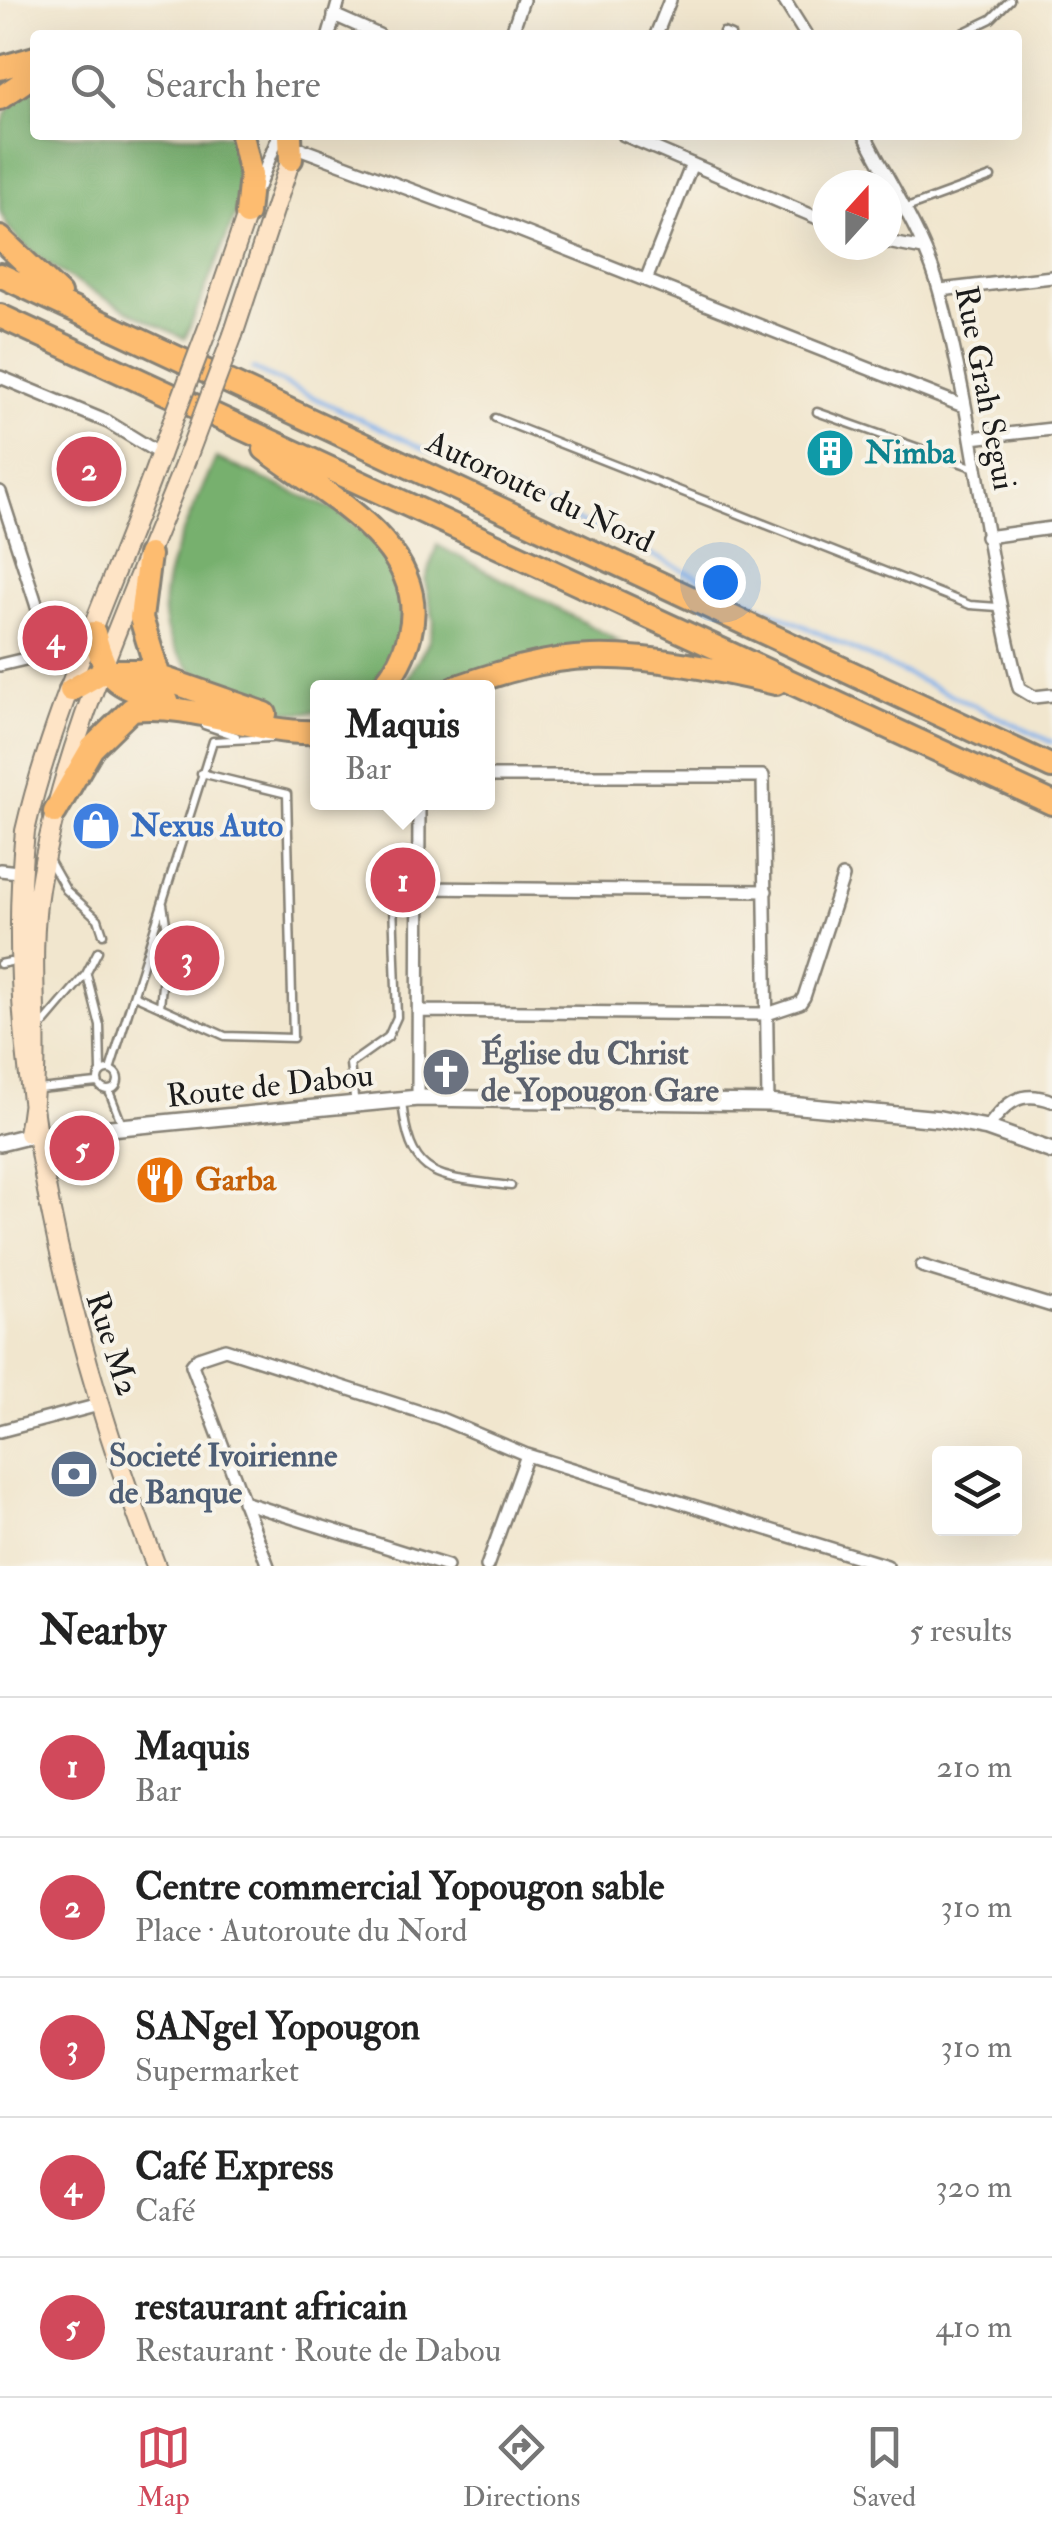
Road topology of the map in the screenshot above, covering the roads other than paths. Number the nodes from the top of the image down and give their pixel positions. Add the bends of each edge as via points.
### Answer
1 (339, 0) edge
2 (523, 0) edge
3 (670, 0) edge
4 (784, 0) edge
5 (1010, 0) edge
6 (329, 27) edge
7 (512, 30) edge
8 (658, 30) edge
9 (803, 30) edge
10 (968, 30) edge
11 (30, 59) edge
12 (0, 68) edge
13 (30, 77) edge
14 (0, 98) edge
15 (243, 140) edge
16 (277, 140) edge
17 (636, 140) edge
18 (868, 140) edge
19 (295, 144) edge
20 (692, 164) junction
21 (882, 170) edge
22 (992, 177) dead end
23 (902, 209) joint
24 (247, 214) junction
25 (812, 216) edge
26 (0, 238) edge
27 (902, 245) edge
28 (922, 249) junction
29 (0, 275) edge
30 (1052, 277) edge
31 (646, 280) junction
32 (940, 290) junction
33 (81, 312) junction
34 (0, 316) edge
35 (0, 377) edge
36 (963, 406) junction
37 (817, 412) dead end
38 (494, 418) dead end
39 (235, 426) junction
40 (1052, 429) edge
41 (970, 438) junction
42 (162, 450) junction
43 (974, 468) junction
44 (0, 492) edge
45 (1052, 528) edge
46 (986, 537) junction
47 (149, 555) junction
48 (998, 607) junction
49 (94, 633) junction
50 (0, 665) edge
51 (104, 671) junction
52 (158, 674) junction
53 (387, 680) edge
54 (478, 680) edge
55 (72, 690) junction
56 (814, 690) junction
57 (1052, 695) edge
58 (310, 718) edge
59 (201, 719) junction
60 (308, 733) edge
61 (236, 737) junction
62 (213, 741) junction
63 (1052, 767) edge
64 (201, 773) junction
65 (495, 776) edge
66 (1052, 804) edge
67 (419, 810) edge
68 (55, 812) junction
69 (46, 853) junction
70 (9, 871) edge
71 (843, 877) dead end
72 (419, 888) junction
73 (766, 891) junction
74 (162, 898) junction
75 (393, 903) dead end
76 (153, 932) junction
77 (103, 934) dead end
78 (166, 942) junction
79 (98, 951) dead end
80 (5, 963) edge
81 (86, 974) junction
82 (134, 995) junction
83 (160, 1007) junction
84 (419, 1012) junction
85 (767, 1014) junction
86 (33, 1036) junction
87 (105, 1071) junction
88 (98, 1083) junction
89 (38, 1089) junction
90 (109, 1091) junction
91 (410, 1099) junction
92 (1052, 1101) edge
93 (768, 1103) junction
94 (356, 1106) junction
95 (0, 1128) edge
96 (124, 1128) junction
97 (986, 1128) junction
98 (28, 1136) junction
99 (0, 1143) edge
100 (1052, 1151) edge
101 (512, 1186) dead end
102 (922, 1266) dead end
103 (1052, 1306) edge
104 (99, 1405) junction
105 (0, 1431) edge
106 (527, 1455) junction
107 (243, 1502) junction
108 (156, 1566) edge
109 (268, 1566) edge
110 (447, 1566) edge
111 (487, 1566) edge
112 (887, 1566) edge

1 - 6 street
2 - 7 street
3 - 8 street
4 - 9 street
5 - 10 lane
11 - 12 highway
13 - 14 highway
15 - 24 highway via 250,175
16 - 24 street
17 - 20 street
18 - 21 street, Rue Grah Segui
19 - 31 street
19 - 47 main road, bridge via 233,336
20 - 25 street
20 - 31 street
22 - 23 lane
23 - 28 street, Rue Grah Segui
24 - 42 main road, Rue M2, bridge
26 - 33 highway
27 - 28 street
28 - 32 street, Rue Grah Segui
29 - 33 highway, Autoroute du Nord
30 - 32 street
31 - 36 street
32 - 36 street, Rue Grah Segui
33 - 63 highway, Autoroute du Nord
34 - 39 highway, Autoroute du Nord
35 - 42 street
36 - 41 street, Rue Grah Segui
37 - 43 lane
38 - 48 lane via 970,605
39 - 53 highway via 374,531 404,572 414,616 398,666
39 - 56 highway, Autoroute du Nord
40 - 41 street
41 - 43 street, Rue Grah Segui
42 - 49 main road, Rue M2
43 - 46 street, Rue Grah Segui
44 - 50 street via 50,647 46,654
45 - 46 street
46 - 48 street, Rue Grah Segui
47 - 51 main road
47 - 52 highway via 141,618
48 - 57 street, Rue Grah Segui via 1019,688 1025,695
49 - 51 highway
49 - 55 main road, Rue M2
51 - 52 highway
51 - 55 highway
51 - 59 highway
51 - 68 main road
52 - 58 highway via 271,716
54 - 56 highway via 591,656
55 - 70 main road, Rue M2
56 - 66 highway, Autoroute du Nord
59 - 60 highway
59 - 61 lane
59 - 62 lane
59 - 68 highway via 152,706 132,709 78,770
60 - 61 lane
61 - 62 lane
62 - 64 lane
64 - 74 lane
64 - 83 lane via 287,794 294,1038 224,1036
65 - 73 street via 763,776
67 - 72 street
68 - 69 main road
69 - 77 lane
69 - 86 main road via 33,943
70 - 80 main road, Rue M2
71 - 85 street via 804,997
72 - 73 street
72 - 84 street
73 - 85 street
74 - 76 lane
74 - 78 lane
75 - 94 lane via 398,1018 388,1037 350,1064
76 - 78 lane
76 - 82 lane
78 - 83 lane
79 - 81 lane
80 - 98 main road, Rue M2 via 15,1085
81 - 86 lane
81 - 87 lane
82 - 83 lane
82 - 87 lane
84 - 85 street
84 - 91 street
85 - 93 street
86 - 89 main road
87 - 88 lane
87 - 90 lane via 118,1083
88 - 89 lane
88 - 90 lane
89 - 98 main road
90 - 96 lane
91 - 93 street, Route de Dabou
91 - 94 street, Route de Dabou
91 - 101 lane via 411,1151 422,1168
92 - 97 street via 1025,1094 1008,1102
93 - 97 street, Route de Dabou
94 - 96 street, Route de Dabou
95 - 98 street, Route de Dabou
96 - 98 street, Route de Dabou
97 - 100 street, Route de Dabou
98 - 99 street, Route de Dabou
98 - 104 main road, Rue M2 via 63,1291
102 - 103 street
104 - 105 street
104 - 108 main road, Rue M2
106 - 107 street via 439,1418 225,1350 192,1366
106 - 111 street
106 - 112 street
107 - 109 street
107 - 110 street

